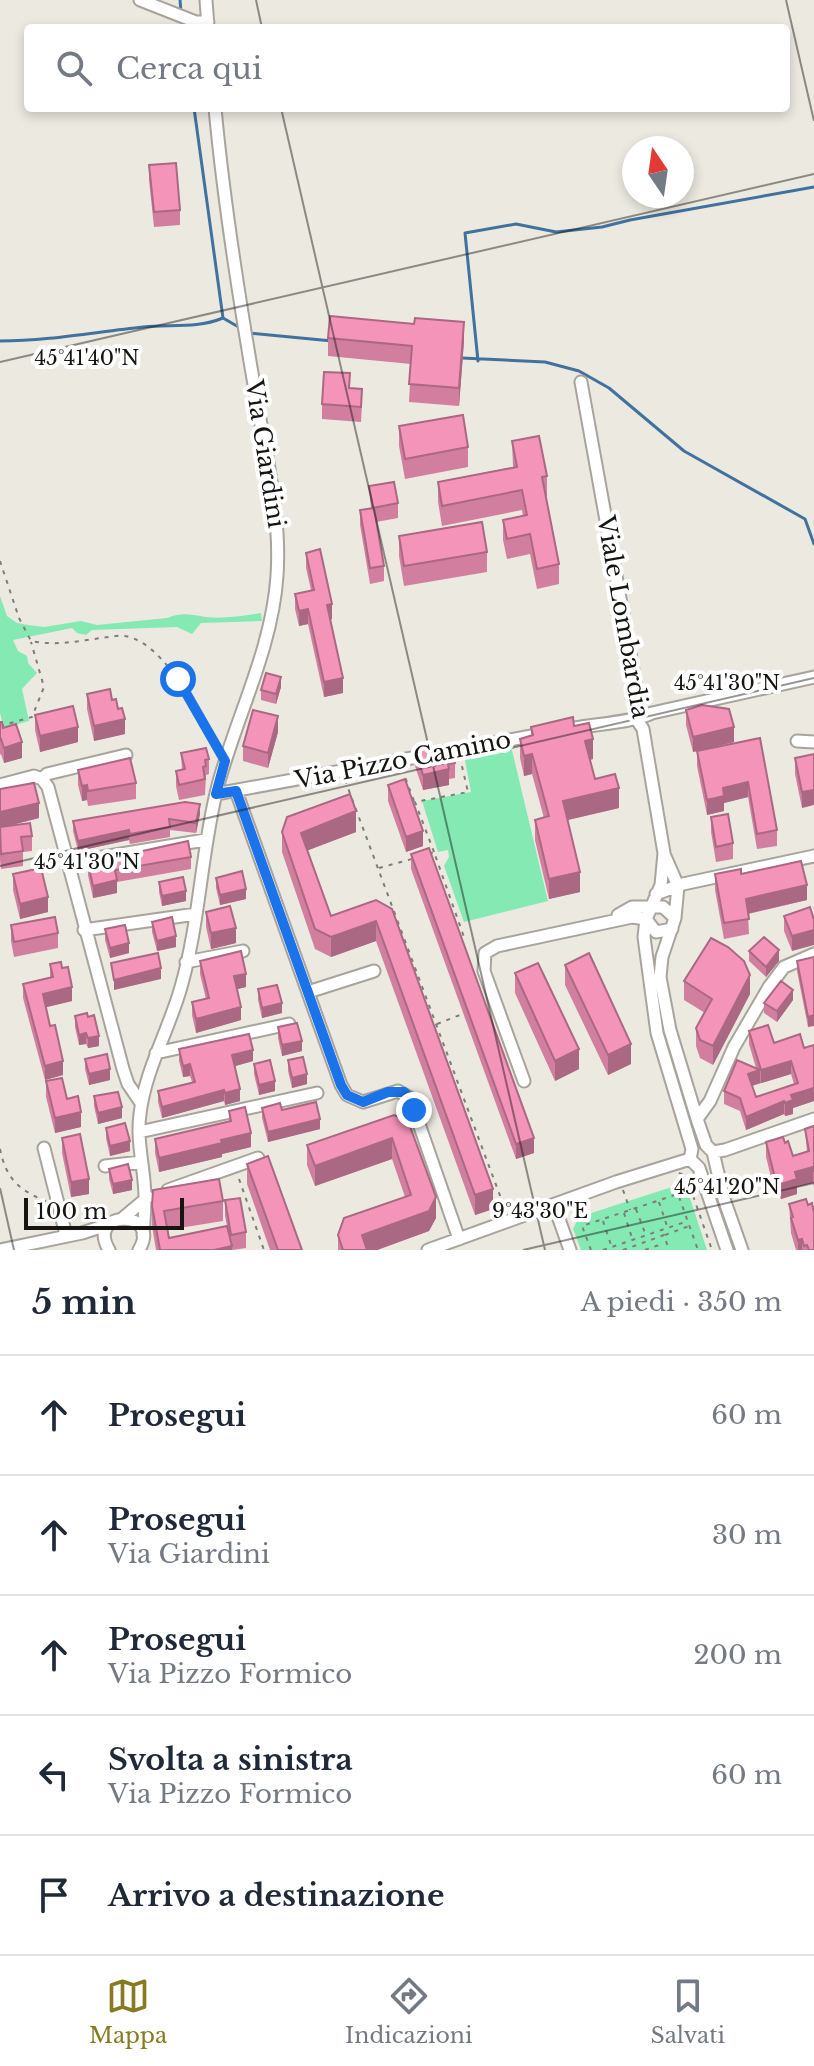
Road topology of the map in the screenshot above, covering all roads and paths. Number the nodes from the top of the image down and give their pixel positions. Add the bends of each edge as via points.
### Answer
1 (140, 0) edge
2 (206, 0) edge
3 (204, 24) edge
4 (215, 112) edge
5 (581, 382) dead end
6 (0, 561) edge
7 (31, 641) junction
8 (814, 677) edge
9 (637, 720) junction
10 (0, 726) edge
11 (565, 730) edge
12 (550, 733) edge
13 (797, 741) dead end
14 (814, 742) edge
15 (459, 750) junction
16 (126, 755) edge
17 (225, 761) junction
18 (399, 761) junction
19 (342, 771) junction
20 (42, 779) junction
21 (0, 785) edge
22 (236, 791) junction
23 (216, 794) junction
24 (415, 802) junction
25 (205, 840) junction
26 (434, 852) junction
27 (664, 853) junction
28 (814, 856) edge
29 (67, 863) junction
30 (378, 869) junction
31 (678, 886) junction
32 (655, 894) junction
33 (196, 914) junction
34 (648, 914) junction
35 (673, 924) junction
36 (84, 930) junction
37 (464, 937) edge
38 (243, 951) edge
39 (814, 954) edge
40 (186, 962) junction
41 (374, 971) dead end
42 (308, 992) junction
43 (465, 1013) edge
44 (289, 1024) edge
45 (436, 1024) junction
46 (156, 1053) junction
47 (524, 1081) dead end
48 (317, 1093) dead end
49 (141, 1103) junction
50 (697, 1119) junction
51 (814, 1119) edge
52 (139, 1132) junction
53 (44, 1148) dead end
54 (0, 1149) edge
55 (711, 1152) junction
56 (258, 1158) edge
57 (693, 1158) junction
58 (141, 1162) junction
59 (105, 1166) dead end
60 (234, 1166) junction
61 (622, 1189) dead end
62 (145, 1198) junction
63 (658, 1200) junction
64 (58, 1204) junction
65 (554, 1205) junction
66 (635, 1208) junction
67 (630, 1210) junction
68 (624, 1212) junction
69 (123, 1218) junction
70 (602, 1220) junction
71 (509, 1221) junction
72 (688, 1221) junction
73 (110, 1224) junction
74 (689, 1226) junction
75 (668, 1228) junction
76 (82, 1233) junction
77 (66, 1235) junction
78 (143, 1235) junction
79 (645, 1235) junction
80 (664, 1235) junction
81 (459, 1239) junction
82 (633, 1240) junction
83 (107, 1246) edge
84 (611, 1247) junction
85 (2, 1249) edge
86 (139, 1250) edge
87 (264, 1250) edge
88 (428, 1250) edge
89 (570, 1250) edge
90 (591, 1250) edge
91 (603, 1250) edge
92 (623, 1250) edge
93 (645, 1250) edge
94 (661, 1250) edge
95 (669, 1250) edge
96 (698, 1250) edge
97 (727, 1250) edge
98 (742, 1250) edge

1 - 3 street
2 - 3 street
4 - 17 street, Via Giardini via 278,537 273,615
5 - 9 street, Viale Lombardia via 639,703
6 - 7 path
7 - 10 path via 44,687 32,717
7 - 17 path via 120,635 140,640 178,679
8 - 9 street
9 - 11 street
9 - 27 street, Viale Lombardia via 643,729
12 - 15 street, Via Pizzo Camino
13 - 14 street
15 - 18 street, Via Pizzo Camino
15 - 24 path via 468,792
16 - 20 street
17 - 23 street, Via Giardini
18 - 19 street, Via Pizzo Camino
18 - 24 path
19 - 22 street, Via Pizzo Camino
19 - 30 path
20 - 21 street via 34,776
20 - 29 street
22 - 23 street, Via Pizzo Camino
22 - 42 street
23 - 25 street, Via Giardini
24 - 26 path
25 - 29 street
25 - 33 street, Via Giardini
26 - 30 path
26 - 37 path
27 - 31 street, Viale Lombardia
27 - 32 street, Viale Lombardia
28 - 31 street
29 - 36 street
30 - 45 path
31 - 32 street
31 - 35 street, Viale Lombardia
32 - 34 street, Viale Lombardia
33 - 36 street
33 - 40 street, Via Giardini
34 - 35 street via 663,907
34 - 35 street via 656,932
34 - 47 street via 632,907 605,922 485,953 484,971
34 - 57 street, Viale Lombardia via 644,937 657,1033
35 - 50 street, Viale Lombardia via 660,977
36 - 49 street via 128,1084
38 - 40 street
39 - 50 street via 784,967 769,987
40 - 46 street, Via Giardini
41 - 42 street
42 - 81 street via 347,1095 363,1102 398,1091 410,1098
43 - 45 path
44 - 46 street
45 - 71 path
46 - 49 street, Via Giardini
48 - 52 street
49 - 52 street, Via Giardini
50 - 55 street, Viale Lombardia
51 - 55 street
52 - 58 street, Via Giardini
53 - 64 street
54 - 64 path via 4,1169 25,1192
55 - 57 street via 698,1144
55 - 57 street via 710,1165
55 - 98 street, Viale Lombardia
56 - 60 street
57 - 65 street
57 - 97 street, Viale Lombardia
58 - 59 street
58 - 62 street, Via Giardini
60 - 62 street
60 - 87 path
61 - 67 path
62 - 69 street
62 - 78 street, Via Giardini
63 - 66 path
63 - 72 path via 678,1194
63 - 75 path
64 - 77 street
65 - 71 street
65 - 89 street
66 - 67 path
66 - 79 path
67 - 68 path
68 - 70 path
68 - 82 path
69 - 73 street
69 - 78 street via 139,1224
70 - 84 path
70 - 90 path via 582,1226
71 - 81 street
72 - 74 path
72 - 75 path
73 - 76 street
73 - 83 street
74 - 80 path
74 - 96 path
75 - 79 path
76 - 77 street
76 - 83 street
77 - 85 street
78 - 86 street, Via Giardini
79 - 82 path
80 - 92 path
80 - 95 path
81 - 88 street
82 - 84 path
84 - 91 path
93 - 94 path via 659,1245

